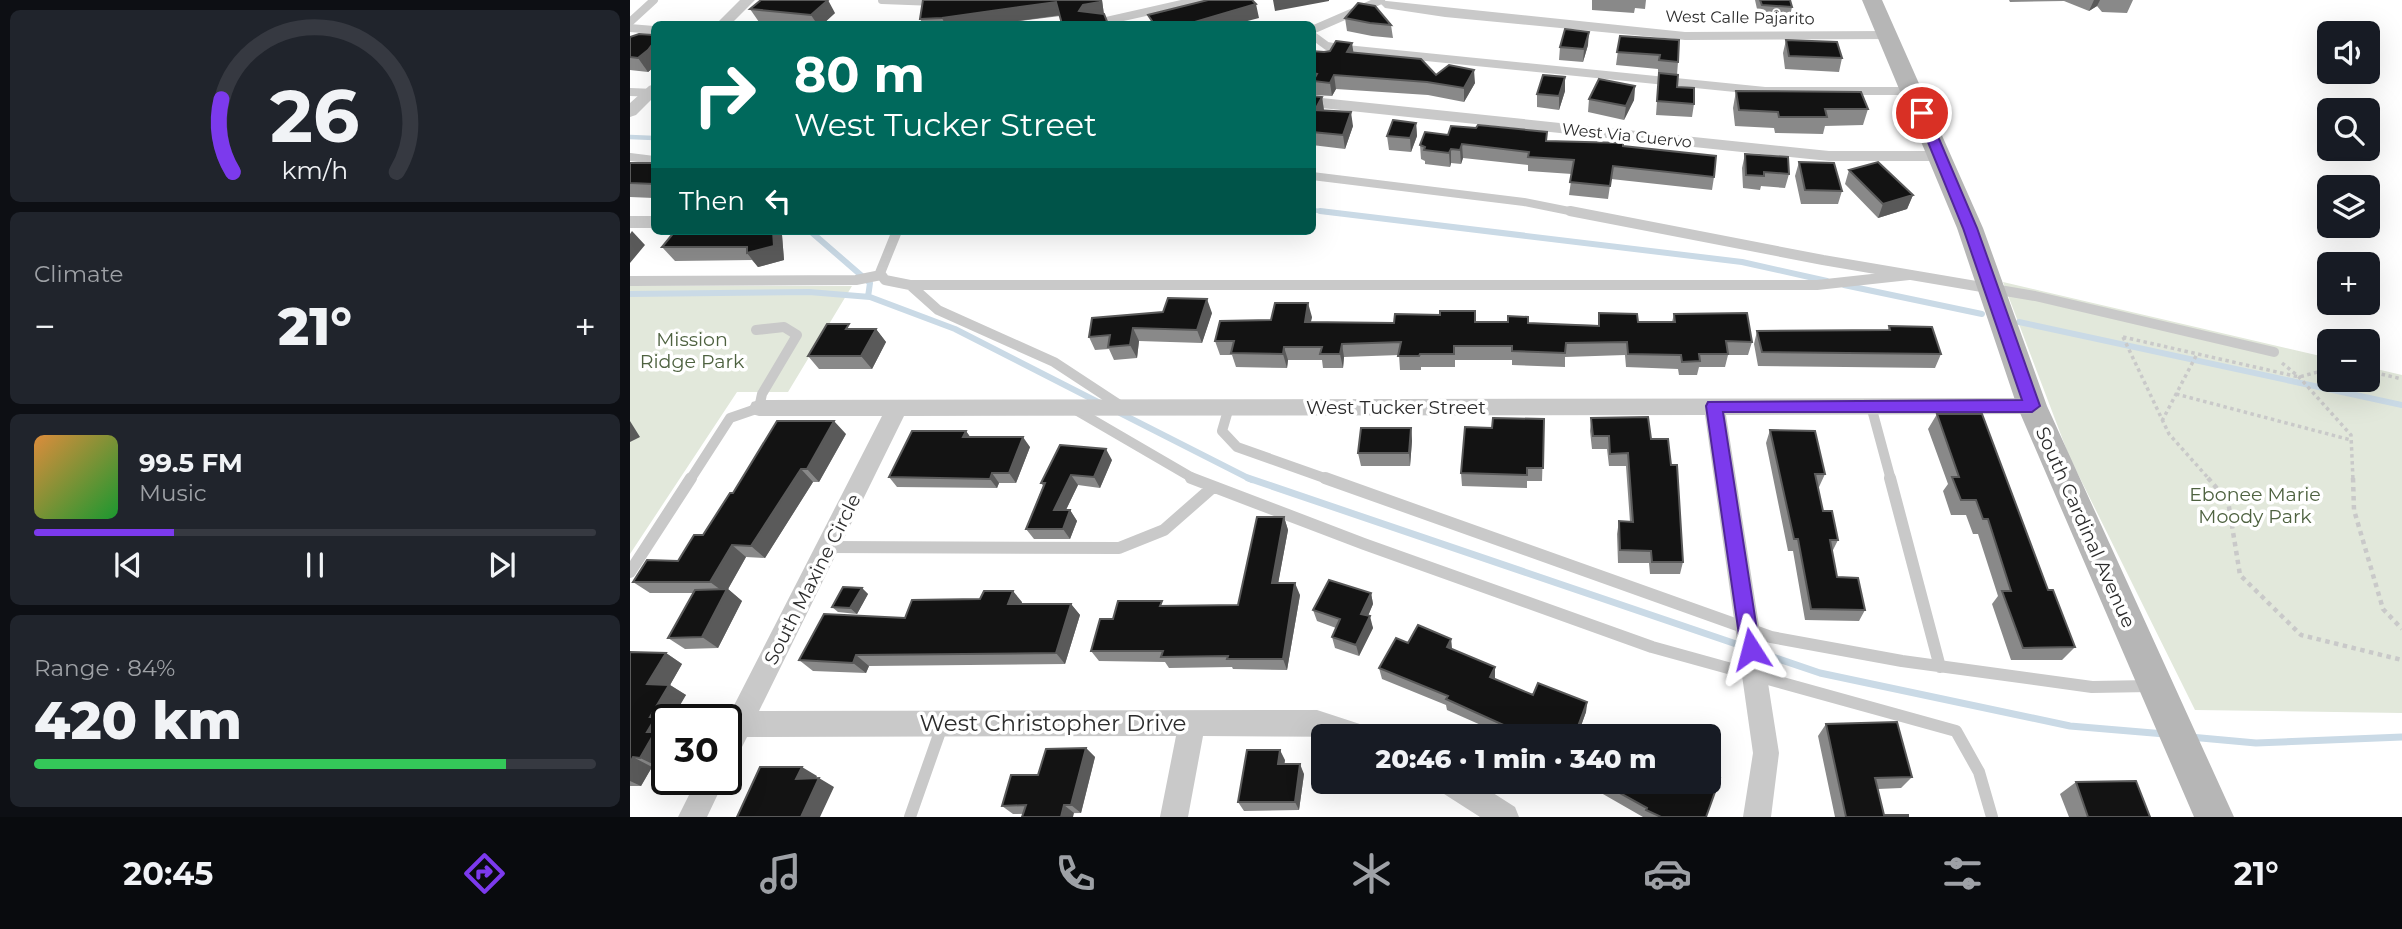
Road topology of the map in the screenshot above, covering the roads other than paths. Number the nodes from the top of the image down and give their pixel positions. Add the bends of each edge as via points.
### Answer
1 (654, 0) edge
2 (748, 0) edge
3 (882, 0) edge
4 (1200, 0) edge
5 (1383, 0) edge
6 (1872, 0) edge
7 (943, 2) edge
8 (726, 21) edge
9 (1128, 21) edge
10 (630, 22) edge
11 (630, 28) edge
12 (651, 30) edge
13 (1316, 30) edge
14 (1888, 35) junction
15 (1316, 36) edge
16 (630, 92) edge
17 (651, 92) edge
18 (1913, 92) junction
19 (651, 94) edge
20 (1316, 102) edge
21 (630, 112) edge
22 (630, 156) edge
23 (1941, 156) junction
24 (651, 160) edge
25 (1316, 176) edge
26 (630, 222) edge
27 (651, 222) edge
28 (898, 235) edge
29 (881, 275) junction
30 (1909, 275) junction
31 (630, 281) edge
32 (910, 285) junction
33 (1992, 290) junction
34 (756, 330) dead end
35 (2270, 351) road end
36 (1714, 406) junction
37 (1871, 406) junction
38 (2032, 406) junction
39 (1229, 407) junction
40 (759, 408) junction
41 (897, 408) junction
42 (1072, 408) junction
43 (1124, 408) junction
44 (1213, 487) junction
45 (828, 547) junction
46 (630, 572) edge
47 (1747, 629) junction
48 (1940, 667) junction
49 (1754, 674) junction
50 (2169, 716) junction
51 (742, 720) edge
52 (943, 723) junction
53 (1192, 723) junction
54 (742, 724) edge
55 (1320, 724) edge
56 (1461, 794) edge
57 (704, 795) edge
58 (1473, 808) edge
59 (692, 817) edge
60 (910, 817) edge
61 (1174, 817) edge
62 (1505, 817) edge
63 (1757, 817) edge
64 (1992, 817) edge
65 (2214, 817) edge

1 - 10 lane
2 - 8 street
3 - 7 lane
4 - 9 street
5 - 13 lane
5 - 14 street, West Calle Pajarito via 1445,13 1685,36
6 - 14 main road, South Cardinal Avenue
11 - 12 street
14 - 18 main road, South Cardinal Avenue
15 - 18 lane via 1327,46 1346,49 1765,91
16 - 17 lane
18 - 23 main road, South Cardinal Avenue
19 - 21 street
20 - 23 street, West Via Cuervo via 1829,156
22 - 24 lane
23 - 33 main road, South Cardinal Avenue
25 - 30 lane via 1524,202
26 - 27 street
28 - 29 lane via 881,264
29 - 31 lane via 856,280
29 - 32 lane
30 - 32 lane via 1817,285
30 - 33 lane
32 - 43 lane via 938,310 1054,362
33 - 35 lane
33 - 38 main road, South Cardinal Avenue
34 - 40 lane via 775,326 797,335 762,394
36 - 37 street, West Tucker Street
36 - 39 street, West Tucker Street
36 - 47 street
37 - 38 street, West Tucker Street
37 - 48 lane
38 - 50 main road, South Cardinal Avenue
39 - 43 street, West Tucker Street
39 - 47 lane via 1222,431 1237,447
40 - 41 street, West Tucker Street
40 - 46 lane via 730,418
41 - 42 street, West Tucker Street
41 - 45 street, South Maxine Circle
42 - 43 street, West Tucker Street
42 - 44 lane via 1185,476
44 - 45 lane via 1164,530 1119,548
44 - 49 lane via 1652,647
45 - 51 street, South Maxine Circle
47 - 48 lane
47 - 49 street
48 - 50 lane via 2092,687
49 - 63 street via 1766,753
49 - 64 lane via 1956,731 1972,752
50 - 65 main road, South Cardinal Avenue
52 - 53 street, West Christopher Drive
52 - 54 street, West Christopher Drive
52 - 60 lane
53 - 55 street, West Christopher Drive
53 - 61 street
56 - 58 street
57 - 59 street
58 - 62 street

